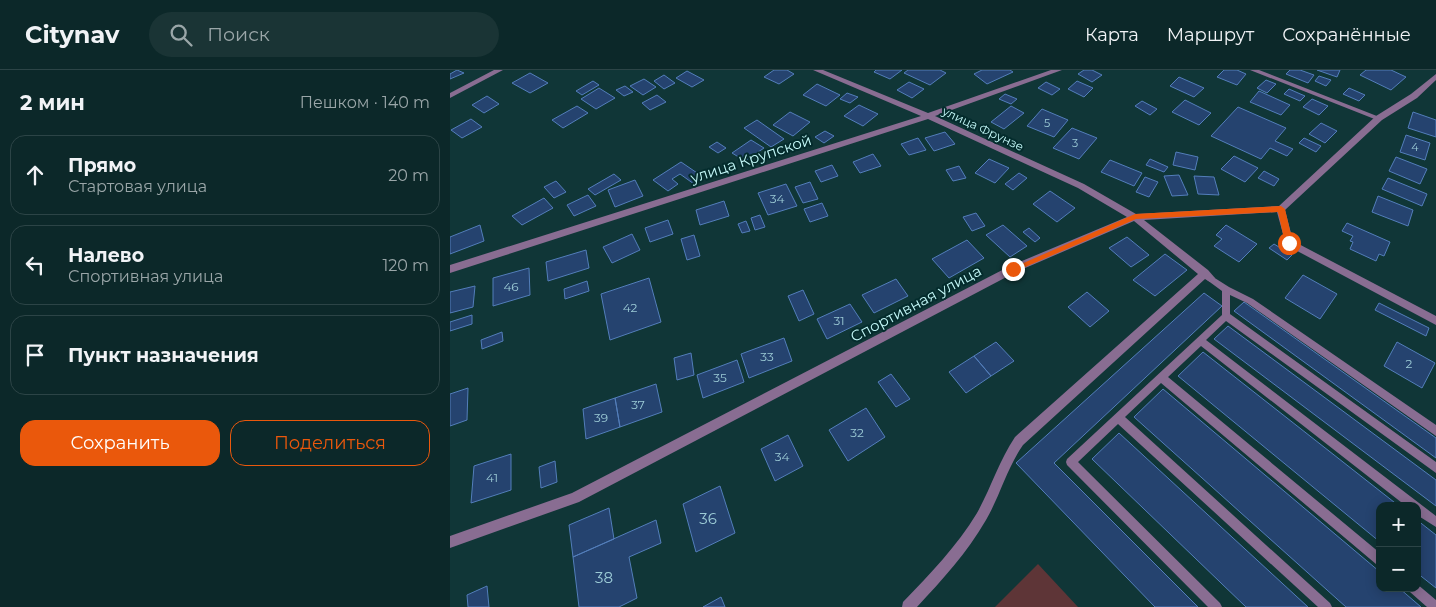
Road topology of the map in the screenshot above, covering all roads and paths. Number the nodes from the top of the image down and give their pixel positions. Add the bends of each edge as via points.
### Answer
1 (499, 70) edge
2 (819, 70) edge
3 (1058, 70) edge
4 (1253, 70) edge
5 (1436, 76) edge
6 (450, 96) edge
7 (928, 116) junction
8 (1379, 118) junction
9 (1281, 209) junction
10 (1135, 217) junction
11 (450, 269) edge
12 (1208, 275) junction
13 (1226, 289) junction
14 (1226, 316) junction
15 (1436, 321) edge
16 (1200, 340) junction
17 (1161, 377) junction
18 (1118, 417) junction
19 (1436, 431) edge
20 (1436, 468) edge
21 (1410, 502) edge
22 (1421, 511) edge
23 (1436, 522) edge
24 (450, 542) edge
25 (1376, 557) edge
26 (1419, 592) edge
27 (1436, 606) edge
28 (908, 607) edge
29 (1216, 607) edge
30 (1326, 607) edge

1 - 6 street
2 - 7 street, улица Фрунзе
3 - 7 street, улица Крупской
4 - 8 lane
5 - 8 street via 1414,96
7 - 10 street, улица Фрунзе via 1081,186
7 - 11 street, улица Крупской
8 - 9 street
9 - 10 street, Спортивная улица
9 - 15 street via 1289,243
10 - 12 street, улица Фрунзе
10 - 24 street, Спортивная улица via 1013,269 575,498
12 - 13 lane
12 - 28 street via 1019,441 1008,456 981,517 941,573
13 - 14 lane
13 - 19 lane via 1250,301
14 - 16 lane
14 - 20 lane
16 - 17 lane
16 - 21 lane
17 - 18 lane
17 - 25 lane
18 - 29 lane via 1071,462
18 - 30 lane
22 - 23 lane
26 - 27 lane

